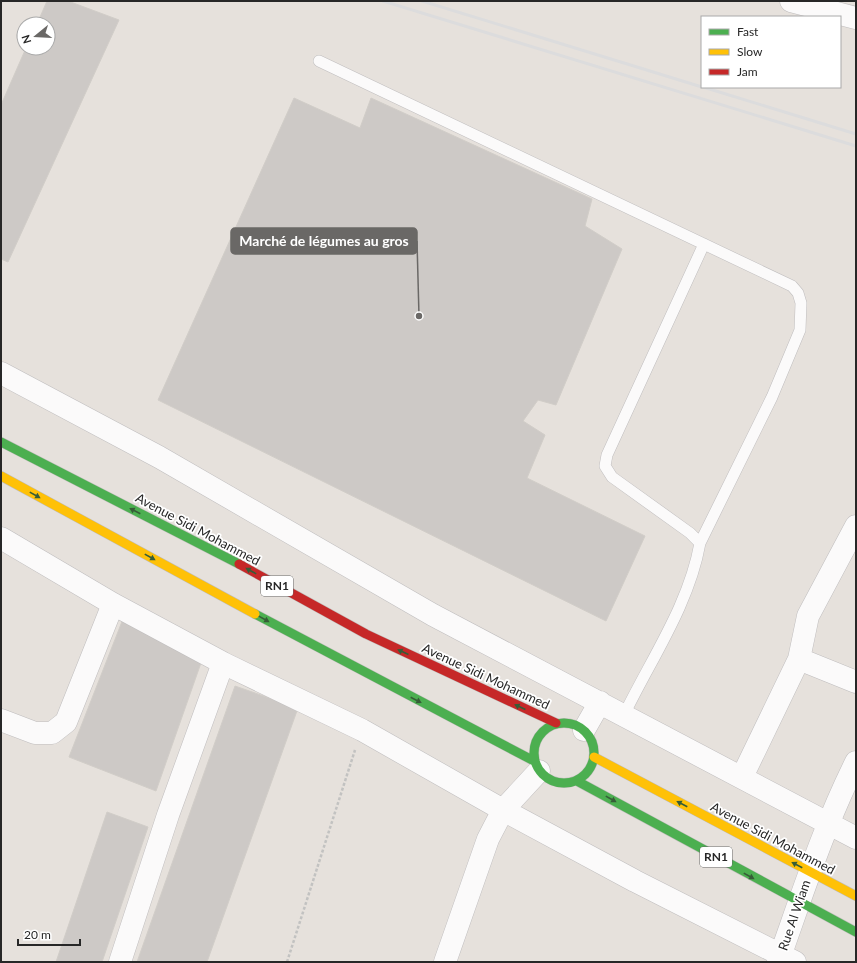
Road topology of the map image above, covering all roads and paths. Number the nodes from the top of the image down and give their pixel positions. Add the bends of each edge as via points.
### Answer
1 (791, 1) edge
2 (856, 18) edge
3 (318, 61) dead end
4 (704, 244) junction
5 (1, 373) edge
6 (1, 442) edge
7 (1, 476) edge
8 (856, 526) edge
9 (1, 538) edge
10 (700, 543) junction
11 (113, 604) junction
12 (799, 659) junction
13 (223, 663) junction
14 (856, 682) edge
15 (600, 702) junction
16 (624, 715) junction
17 (1, 720) edge
18 (556, 723) junction
19 (362, 730) junction
20 (584, 730) junction
21 (594, 757) junction
22 (856, 762) edge
23 (537, 766) junction
24 (742, 777) junction
25 (577, 781) junction
26 (503, 810) junction
27 (829, 824) junction
28 (856, 838) edge
29 (810, 872) junction
30 (856, 896) edge
31 (799, 903) junction
32 (856, 932) edge
33 (784, 959) edge
34 (120, 962) edge
35 (287, 962) edge
36 (445, 962) edge

1 - 2 street
3 - 4 lane
4 - 10 lane via 607,455 605,466 612,477
4 - 10 lane via 792,286 798,293 801,303 800,330 772,397
5 - 15 street via 159,458 432,615
18 -> 6 main road, Avenue Sidi Mohammed / RN1 via 366,634 227,558
7 -> 23 main road, RN1
8 - 12 street via 808,616
9 - 11 street
10 - 16 lane via 697,560 683,599
11 - 13 street
11 - 17 street via 66,722 52,733 35,733
12 - 14 street
12 - 24 street
13 - 19 street
13 - 34 street via 168,816
15 - 16 street
15 - 20 street
16 - 24 street
18 - 20 main road, RN1 via 570,723
18 - 23 main road via 542,731 534,745
19 - 26 street
19 - 35 path
20 - 21 main road via 592,742
21 - 25 main road via 588,771
29 -> 21 main road, Avenue Sidi Mohammed / RN1
22 - 27 street, Rue Al Wiam
23 - 25 main road, RN1 via 548,779 562,783
23 - 26 street
24 - 27 street
25 -> 31 main road, RN1
26 - 33 street
26 - 36 street via 488,839
27 - 28 street
27 - 29 street, Rue Al Wiam
29 - 30 main road, Avenue Sidi Mohammed / RN1
29 - 31 street, Rue Al Wiam
31 - 32 main road, RN1
31 - 33 street, Rue Al Wiam

